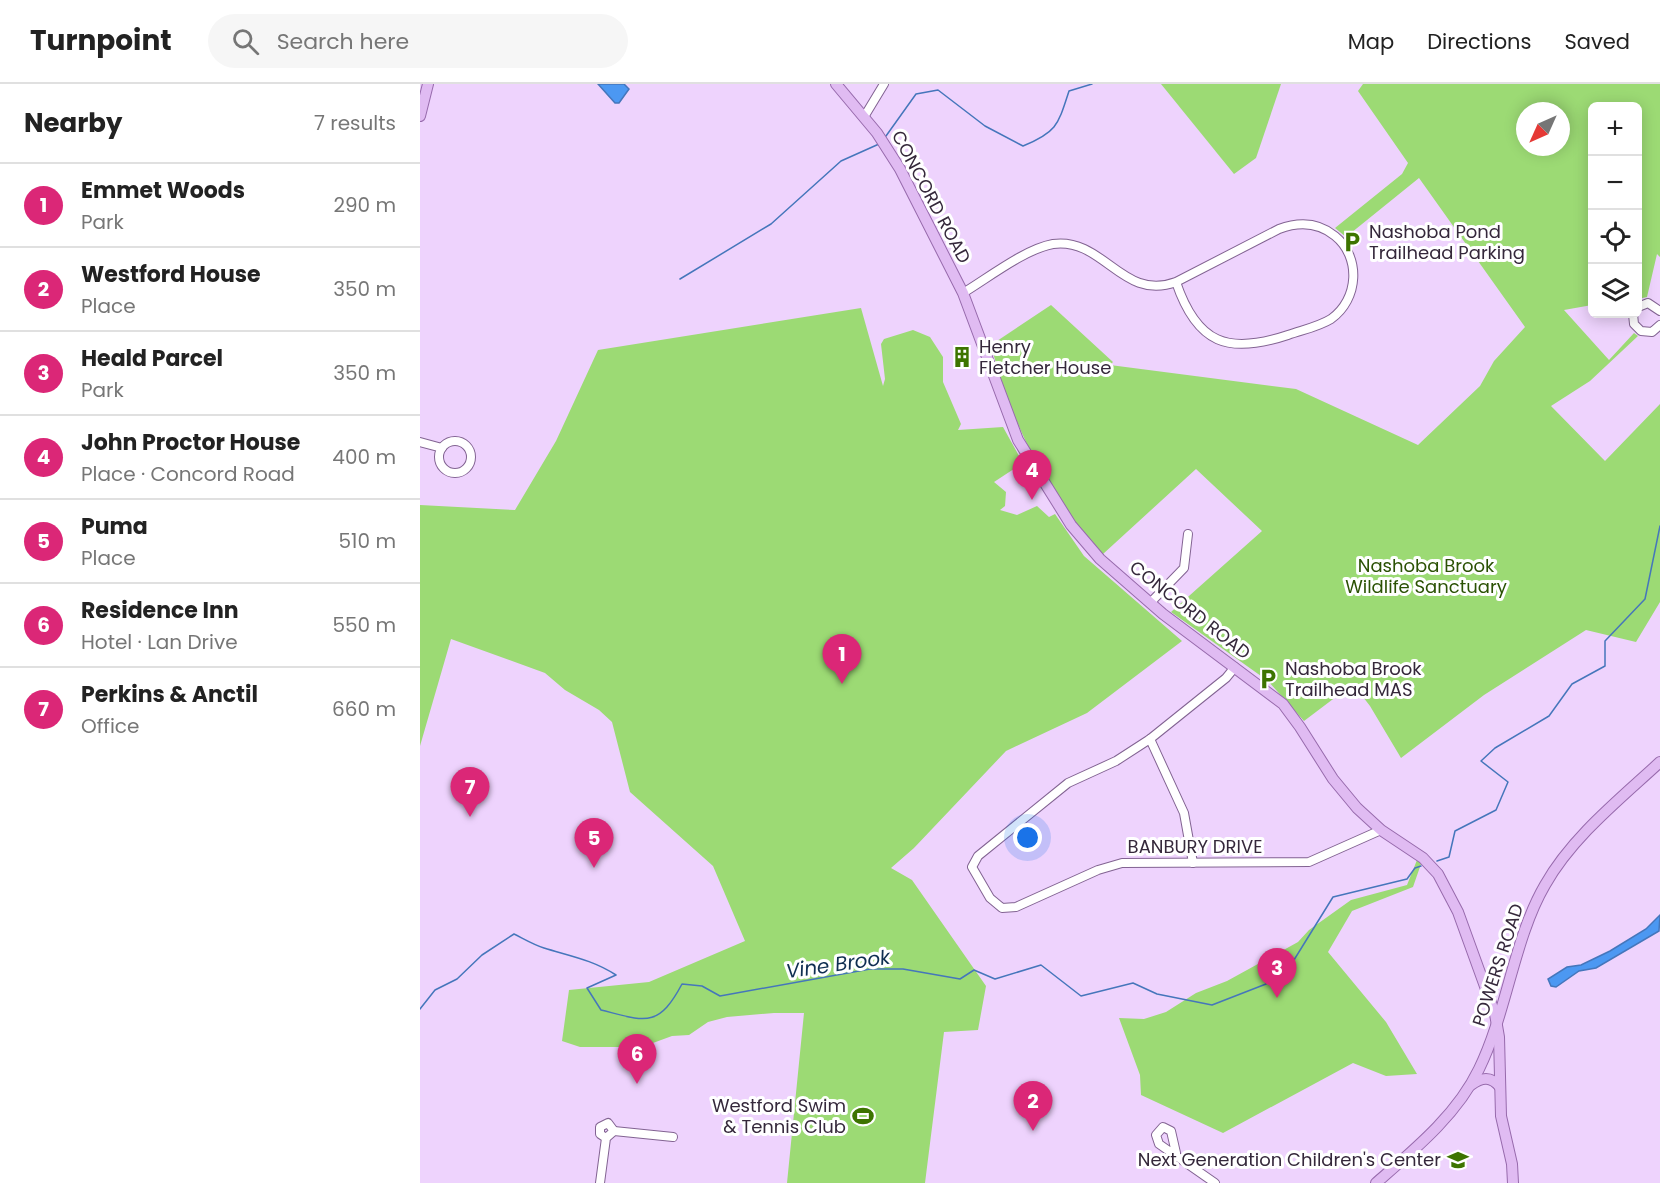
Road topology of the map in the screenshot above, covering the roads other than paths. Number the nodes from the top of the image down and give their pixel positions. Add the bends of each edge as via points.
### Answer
1 (428, 84) edge
2 (836, 84) edge
3 (884, 84) edge
4 (420, 116) edge
5 (864, 117) junction
6 (1176, 282) junction
7 (963, 292) junction
8 (1642, 305) edge
9 (1660, 311) edge
10 (1633, 318) edge
11 (1659, 330) edge
12 (420, 442) edge
13 (442, 448) dead end
14 (1188, 534) dead end
15 (1150, 603) junction
16 (1235, 667) junction
17 (1150, 739) junction
18 (1660, 762) edge
19 (1381, 830) junction
20 (1193, 863) junction
21 (1509, 986) junction
22 (1487, 989) junction
23 (1497, 1024) junction
24 (1471, 1085) junction
25 (1500, 1087) junction
26 (614, 1131) junction
27 (673, 1137) dead end
28 (606, 1138) junction
29 (1176, 1153) dead end
30 (600, 1183) edge
31 (1215, 1183) edge
32 (1376, 1183) edge
33 (1513, 1183) edge

1 - 4 main road
2 - 5 main road, CONCORD ROAD
3 - 5 street
5 - 7 main road, CONCORD ROAD via 895,160
6 - 6 street via 1190,315 1201,329 1224,343 1250,345 1331,318 1349,298 1354,271 1349,254 1331,233 1314,225 1296,224
6 - 7 street via 1157,287 1139,284 1085,249 1059,244 1035,250
7 - 15 main road, CONCORD ROAD via 1011,426 1028,457 1091,550
8 - 9 street via 1648,303
10 - 11 street via 1637,329 1645,333
12 - 13 street
14 - 15 street via 1184,568
15 - 16 main road, CONCORD ROAD
16 - 17 street, BANBURY DRIVE
16 - 19 main road, CONCORD ROAD via 1283,704 1345,794
17 - 20 street via 1184,813
17 - 20 street, BANBURY DRIVE via 1055,792 978,856 973,862 973,873 990,898 1002,908 1009,908 1110,866
18 - 21 main road, POWERS ROAD via 1555,869 1536,903
19 - 20 street, BANBURY DRIVE via 1309,862
19 - 22 main road, CONCORD ROAD via 1423,858 1438,874 1458,912
21 - 22 main road via 1498,993
21 - 23 main road, POWERS ROAD
22 - 23 main road, CONCORD ROAD
23 - 24 main road, POWERS ROAD
23 - 25 main road, CONCORD ROAD
24 - 25 main road via 1485,1078
24 - 32 main road, POWERS ROAD via 1451,1111
25 - 33 main road, CONCORD ROAD
26 - 27 street
26 - 28 street
26 - 28 street via 608,1123 601,1125 599,1131
28 - 30 street
29 - 31 street

